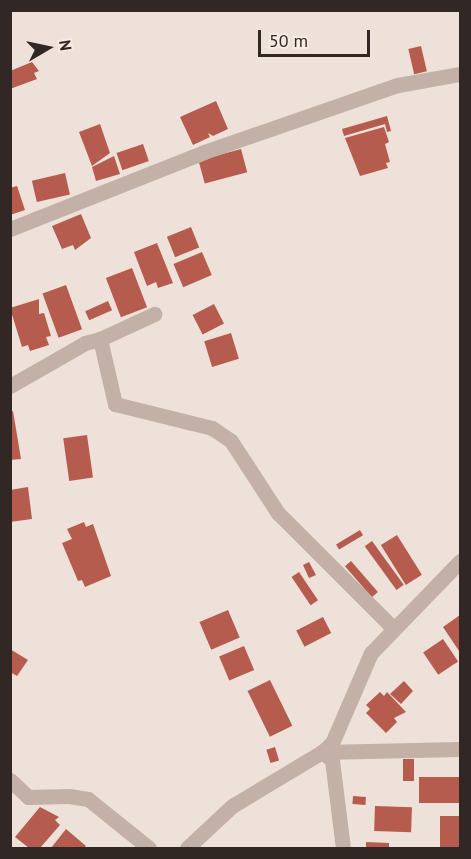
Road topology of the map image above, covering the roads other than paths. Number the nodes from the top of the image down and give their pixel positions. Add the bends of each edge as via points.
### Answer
1 (460, 74) edge
2 (10, 229) edge
3 (154, 314) dead end
4 (100, 339) junction
5 (10, 386) edge
6 (460, 561) edge
7 (393, 628) junction
8 (460, 749) edge
9 (322, 752) junction
10 (10, 780) edge
11 (28, 797) junction
12 (10, 803) edge
13 (149, 849) edge
14 (187, 849) edge
15 (343, 849) edge

1 - 2 street via 398,85 215,148
3 - 4 street
4 - 5 street via 85,343
4 - 7 street via 115,404 212,428 231,441 278,513
6 - 7 street
7 - 9 street via 371,653 332,743
8 - 9 street
9 - 14 street via 232,806
9 - 15 street via 332,760
10 - 11 street
11 - 12 street
11 - 13 street via 81,796

